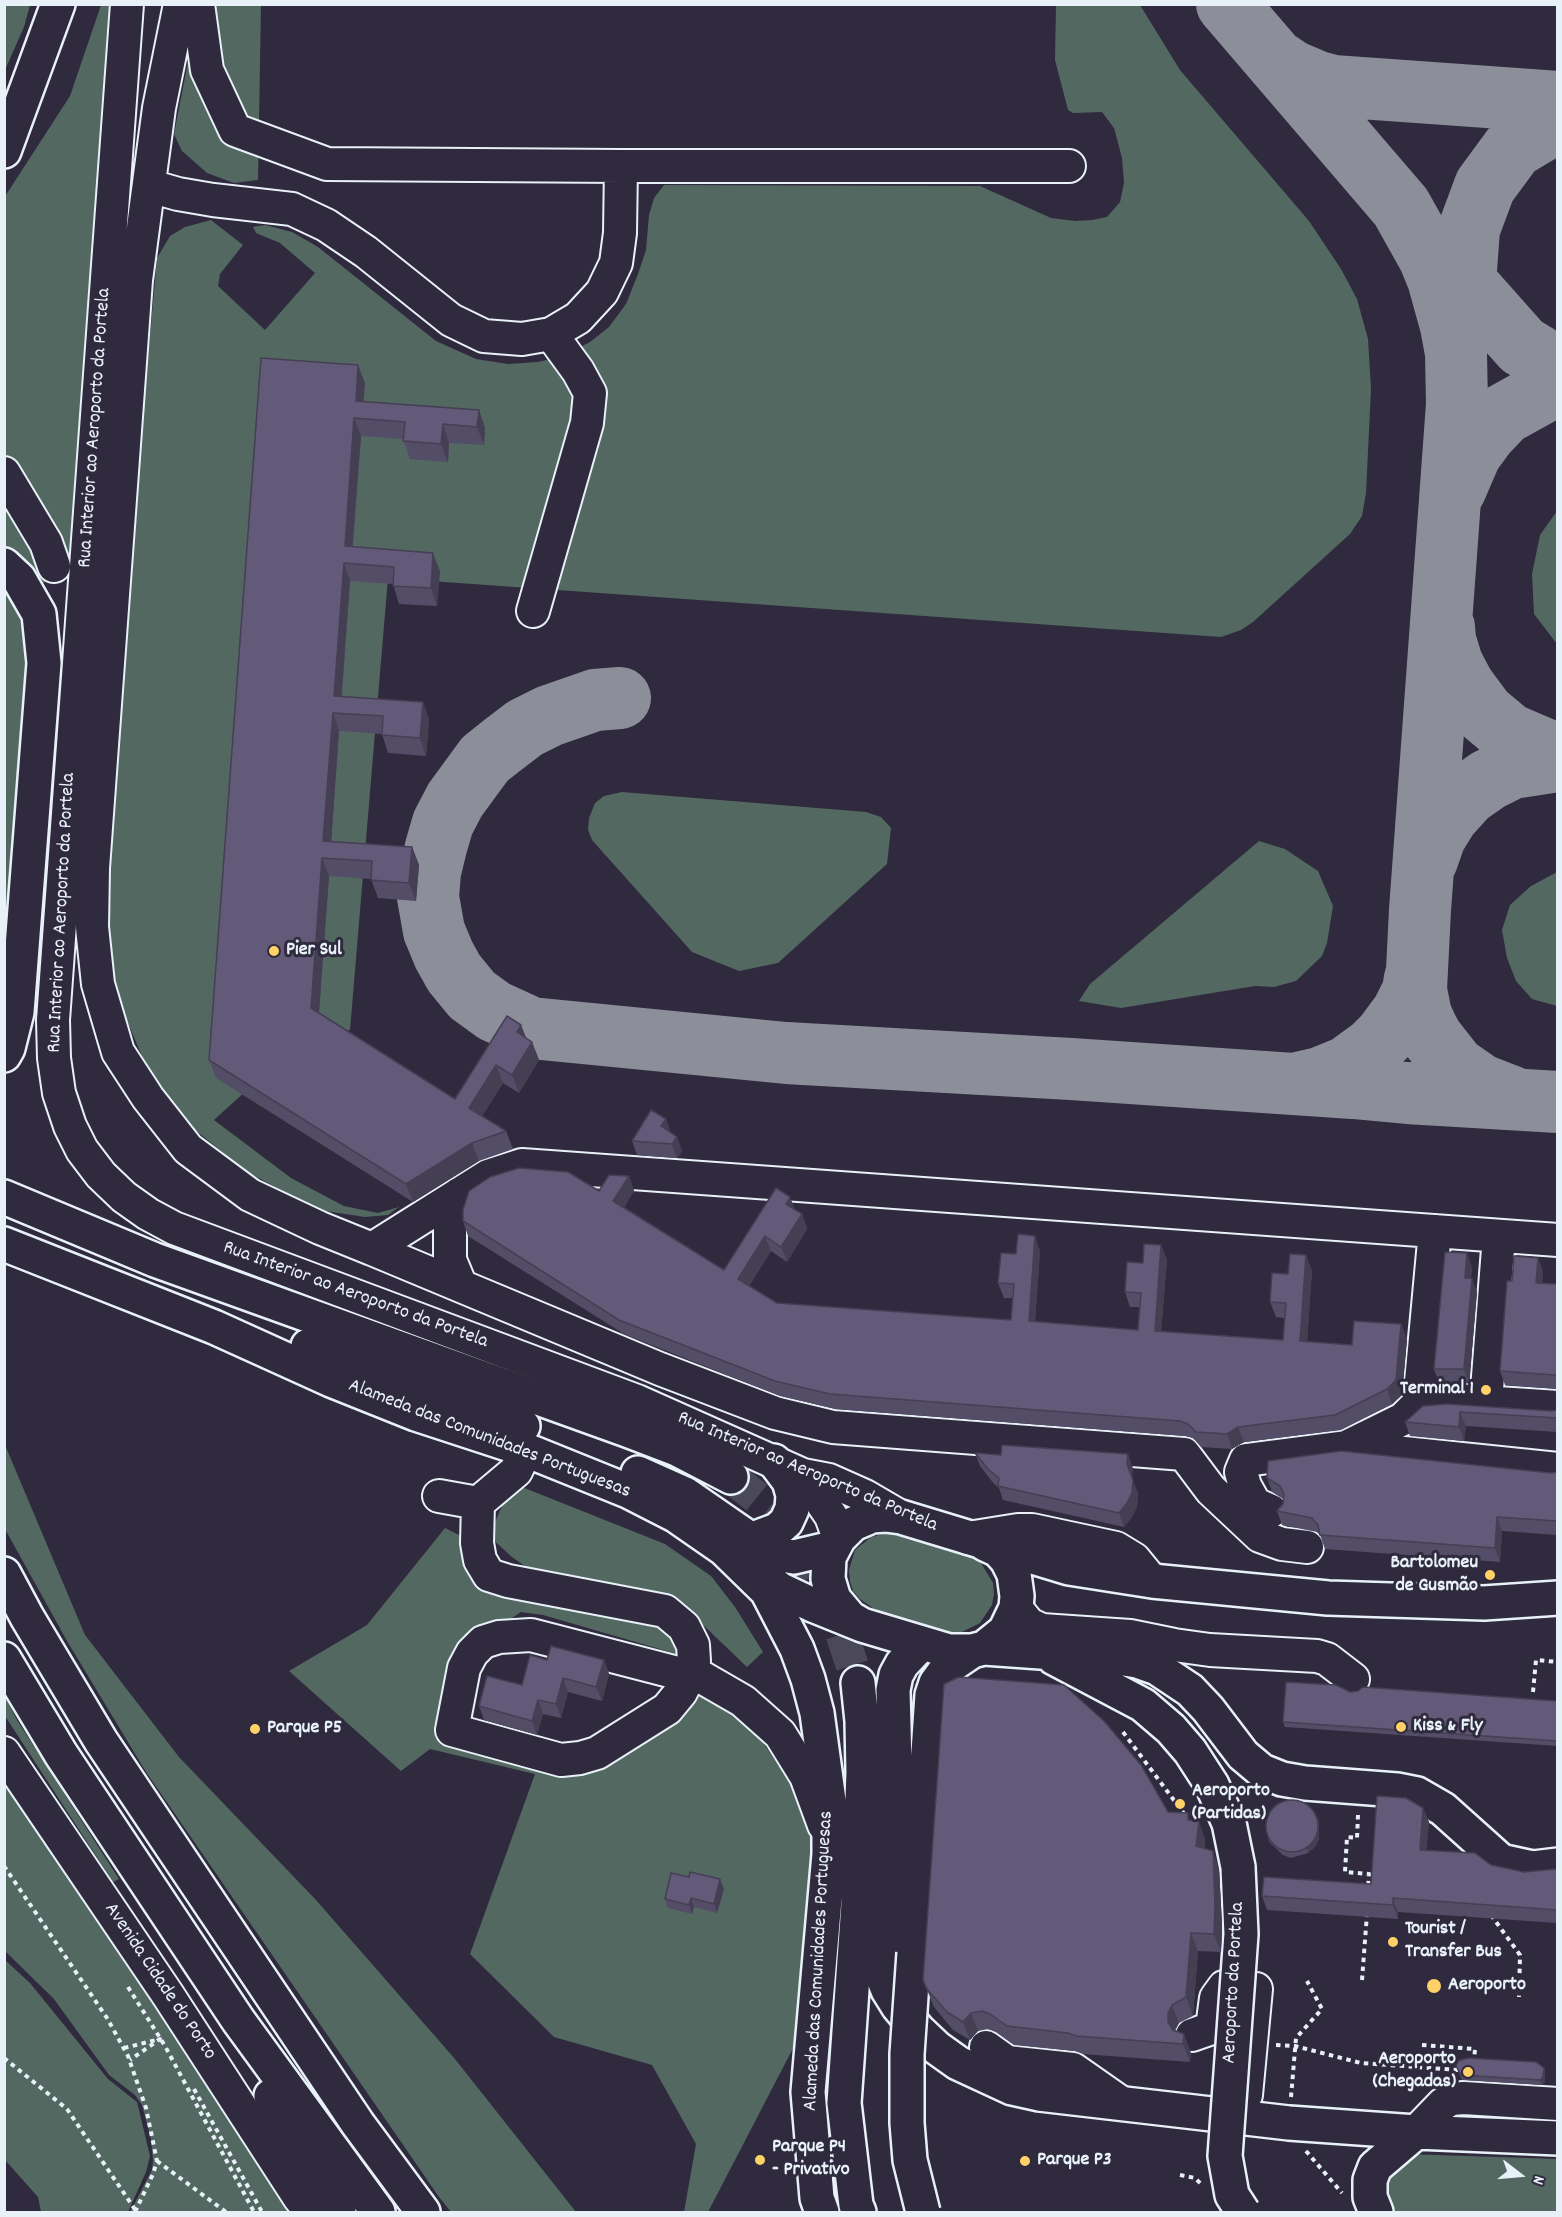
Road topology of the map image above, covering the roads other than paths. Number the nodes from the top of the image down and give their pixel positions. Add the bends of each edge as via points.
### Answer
1 (58, 4) edge
2 (127, 4) edge
3 (180, 4) edge
4 (198, 4) edge
5 (4, 151) edge
6 (621, 166) junction
7 (1069, 166) dead end
8 (150, 186) junction
9 (551, 334) junction
10 (4, 473) edge
11 (4, 565) edge
12 (54, 566) dead end
13 (533, 611) dead end
14 (4, 1055) edge
15 (459, 1194) junction
16 (4, 1197) edge
17 (1435, 1231) junction
18 (1499, 1236) junction
19 (1557, 1240) edge
20 (4, 1244) edge
21 (372, 1249) junction
22 (155, 1260) junction
23 (460, 1284) junction
24 (1557, 1401) edge
25 (1486, 1402) junction
26 (1419, 1403) junction
27 (1557, 1407) edge
28 (1346, 1447) junction
29 (526, 1450) junction
30 (1184, 1454) junction
31 (1246, 1460) junction
32 (789, 1468) junction
33 (1557, 1469) edge
34 (731, 1477) tunnel mouth
35 (439, 1496) dead end
36 (478, 1503) junction
37 (1271, 1511) dead end
38 (901, 1517) junction
39 (976, 1541) junction
40 (836, 1543) junction
41 (737, 1544) junction
42 (1307, 1548) dead end
43 (4, 1574) edge
44 (1557, 1598) edge
45 (1016, 1608) junction
46 (862, 1625) junction
47 (922, 1643) junction
48 (978, 1649) junction
49 (1044, 1653) junction
50 (4, 1659) edge
51 (690, 1673) junction
52 (1353, 1679) dead end
53 (858, 1683) tunnel mouth
54 (4, 1753) edge
55 (828, 1844) junction
56 (1557, 1865) edge
57 (858, 1904) junction
58 (888, 1990) junction
59 (238, 2020) junction
60 (1192, 2035) dead end
61 (986, 2047) dead end
62 (1123, 2104) junction
63 (1557, 2104) edge
64 (1213, 2114) junction
65 (1416, 2132) junction
66 (1557, 2139) edge
67 (311, 2212) edge
68 (339, 2212) edge
69 (378, 2212) edge
70 (423, 2212) edge
71 (822, 2212) edge
72 (859, 2212) edge
73 (923, 2212) edge
74 (1243, 2212) edge
75 (1376, 2212) edge

1 - 5 main road
2 - 32 street, Rua Interior ao Aeroporto da Portela via 53,1020 59,1093 70,1126 101,1175 124,1197 174,1228 637,1401
3 - 8 street via 159,108
4 - 6 street via 207,70 236,130 327,164
6 - 7 street
6 - 9 street via 620,233 615,263 602,292 578,318
8 - 9 street via 213,200 292,209 326,225 451,320 484,336 522,339
8 - 21 street via 136,280 93,868 92,927 98,984 118,1052 188,1149 250,1195
9 - 13 street via 590,393 587,423
10 - 12 street via 46,543
11 - 14 main road via 19,579 39,614 44,663 16,1012
15 - 17 street via 488,1176 522,1165
15 - 21 street
15 - 23 street via 450,1222 450,1260
16 - 22 main road
17 - 18 street
17 - 26 street
18 - 19 street
18 - 25 street
20 - 29 main road, Alameda das Comunidades Portuguesas via 214,1327 416,1414
21 - 23 street
22 - 34 main road via 627,1430 677,1449
22 - 41 main road via 208,1299 330,1356 549,1436 685,1494 710,1509
23 - 30 street via 730,1396 775,1413 833,1427
24 - 27 street
25 - 26 street
25 - 27 street
26 - 28 street via 1403,1419
28 - 31 street
28 - 33 street
29 - 36 street via 516,1471
29 - 41 main road, Alameda das Comunidades Portuguesas via 630,1492
30 - 31 street
30 - 42 street via 1211,1490 1260,1536
31 - 37 street via 1240,1472 1245,1486 1255,1504
32 - 38 street, Rua Interior ao Aeroporto da Portela via 829,1480
32 - 40 street via 831,1516
32 - 41 main road via 793,1495 786,1522 777,1530
35 - 36 street
36 - 51 street via 477,1543 480,1560 489,1575 665,1611 684,1627 693,1646
38 - 39 main road, Rua Interior ao Aeroporto da Portela
38 - 40 main road via 863,1519
39 - 44 main road, Rua Interior ao Aeroporto da Portela via 1070,1568 1152,1581 1328,1598 1484,1603
39 - 45 main road, Rua Interior ao Aeroporto da Portela via 998,1550 1007,1560 1016,1583
40 - 41 main road via 794,1557
40 - 46 main road via 827,1570 834,1599 850,1618
41 - 46 main road via 781,1590
41 - 55 main road, Alameda das Comunidades Portuguesas via 767,1591 808,1679 824,1757
43 - 70 main road via 101,1741 358,2124
45 - 48 main road via 1005,1631
45 - 52 street via 1029,1624 1042,1630 1130,1636 1210,1650 1317,1656
46 - 47 main road
47 - 48 main road via 957,1652
47 - 58 main road via 902,1664 893,1690 895,1764 884,1934
48 - 49 main road
48 - 73 main road, bridge via 947,1668 932,1695 933,1777 923,1945 907,2054 910,2160
49 - 56 main road via 1111,1657 1157,1668 1190,1690 1243,1755 1262,1771 1305,1783 1417,1794 1443,1809 1501,1860 1533,1868
49 - 74 main road, Aeroporto da Portela, bridge via 1143,1705 1171,1729 1212,1785 1229,1823 1238,1867 1241,1934 1225,2156 1232,2195
50 - 59 main road via 61,1754
51 - 51 street via 668,1709 597,1753 580,1758 561,1760 452,1730 464,1668 483,1642 499,1637 531,1635
51 - 55 street via 743,1701 780,1734 806,1776
53 - 57 main road, Alameda das Comunidades Portuguesas via 863,1773
54 - 67 street, Avenida Cidade do Porto
55 - 71 main road, Alameda das Comunidades Portuguesas via 808,2092 817,2198
57 - 58 main road
57 - 72 main road, Alameda das Comunidades Portuguesas via 844,2103
58 - 62 main road via 937,2048 983,2076 1040,2094
59 - 68 main road via 276,2105
59 - 69 main road
60 - 64 street via 1212,2028 1216,1998 1209,1985 1256,1989 1246,2095
61 - 62 street via 1007,2062 1073,2069
62 - 64 main road
63 - 65 street via 1451,2099
64 - 65 main road
65 - 66 main road
65 - 75 main road via 1375,2167 1370,2197

